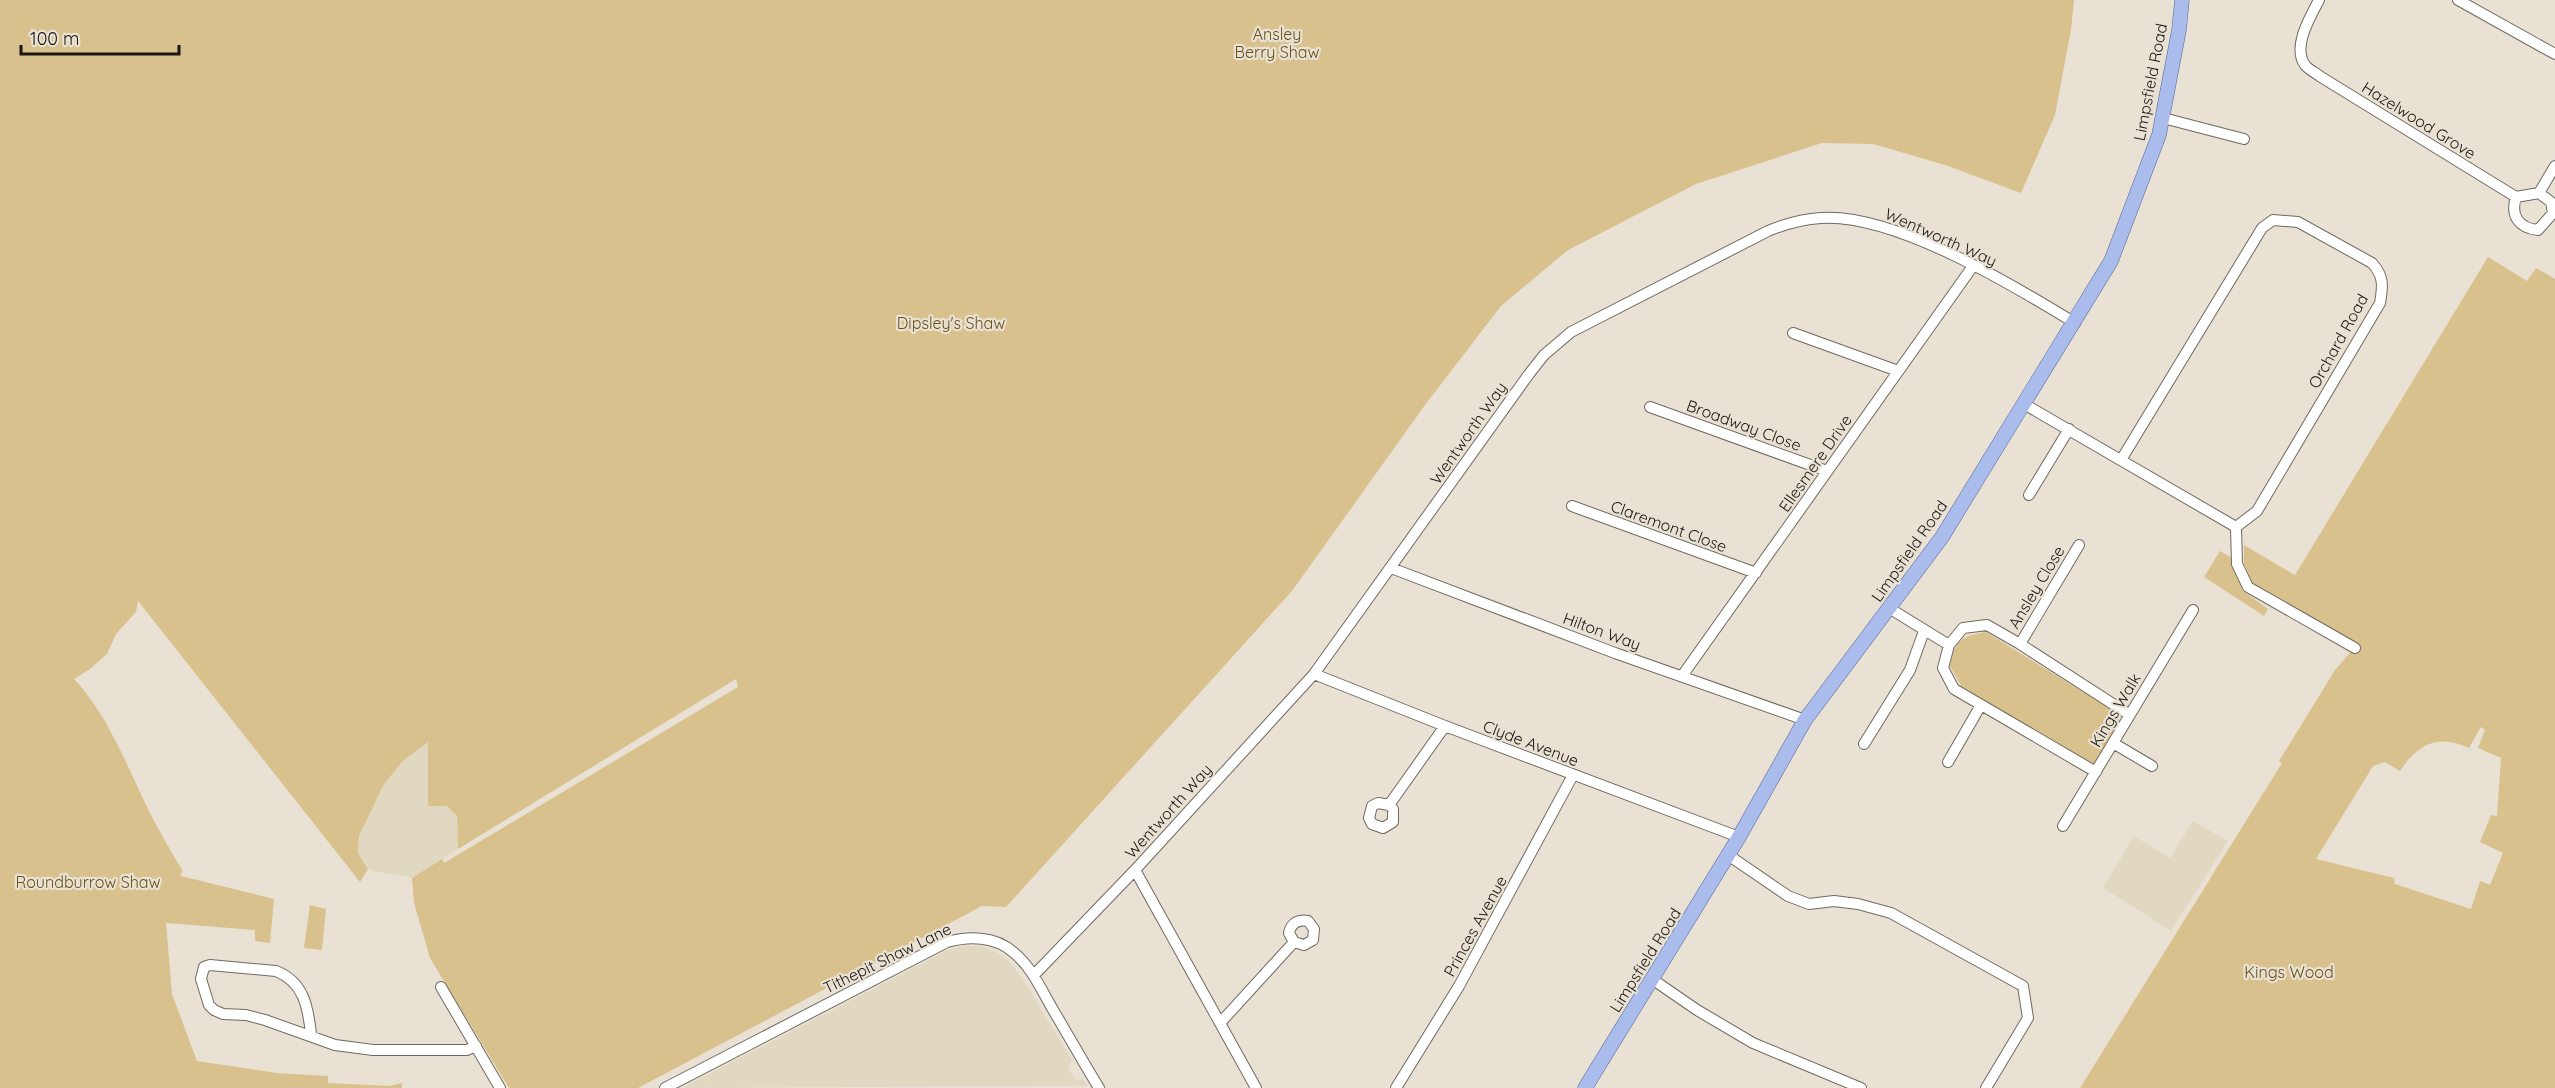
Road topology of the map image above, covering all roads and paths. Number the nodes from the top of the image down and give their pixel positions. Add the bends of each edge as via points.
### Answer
1 (2182, 0) edge
2 (2458, 0) edge
3 (2317, 1) edge
4 (2555, 54) edge
5 (2163, 118) junction
6 (2244, 139) dead end
7 (2555, 166) edge
8 (2539, 193) junction
9 (2516, 197) junction
10 (1972, 266) junction
11 (2075, 322) junction
12 (1793, 333) dead end
13 (1898, 371) junction
14 (2024, 404) junction
15 (1650, 407) dead end
16 (2069, 429) junction
17 (2121, 460) junction
18 (1827, 471) junction
19 (2029, 495) dead end
20 (1572, 506) dead end
21 (2236, 527) junction
22 (2079, 545) dead end
23 (1391, 568) junction
24 (1756, 573) junction
25 (1889, 608) junction
26 (2193, 610) dead end
27 (1924, 631) junction
28 (2020, 644) junction
29 (1949, 645) junction
30 (2355, 648) dead end
31 (1314, 674) junction
32 (1682, 676) junction
33 (1982, 705) junction
34 (2130, 715) junction
35 (1805, 720) junction
36 (1445, 726) junction
37 (1864, 735) dead end
38 (2113, 743) junction
39 (1948, 762) dead end
40 (2152, 766) dead end
41 (2096, 772) junction
42 (1573, 775) junction
43 (1389, 805) dead end
44 (2063, 826) dead end
45 (1739, 837) junction
46 (1728, 855) junction
47 (1135, 870) junction
48 (1294, 942) dead end
49 (1034, 975) junction
50 (1652, 979) junction
51 (441, 987) dead end
52 (1221, 1022) junction
53 (312, 1034) junction
54 (476, 1046) junction
55 (500, 1088) edge
56 (665, 1088) edge
57 (1099, 1088) edge
58 (1256, 1088) edge
59 (1396, 1088) edge
60 (1585, 1088) edge
61 (1861, 1088) edge
62 (1986, 1088) edge

1 - 5 main road, Limpsfield Road
2 - 4 street
3 - 9 street, Hazelwood Grove via 2301,44 2306,66
5 - 6 street
5 - 11 main road, Limpsfield Road via 2111,261
7 - 8 street
8 - 9 street
8 - 9 street via 2551,202 2553,213 2538,230 2528,229 2518,221 2513,208
10 - 11 street, Wentworth Way
10 - 13 street, Ellesmere Drive
10 - 23 street, Wentworth Way via 1887,227 1822,218 1768,231 1594,319 1544,355
11 - 14 main road, Limpsfield Road
12 - 13 street
13 - 18 street, Ellesmere Drive
14 - 16 street
14 - 25 main road, Limpsfield Road via 1942,537
15 - 18 street, Broadway Close
16 - 17 street
16 - 19 street
17 - 21 street
17 - 21 street, Orchard Road via 2262,228 2273,220 2298,222 2372,263 2382,279 2379,303 2257,511
18 - 24 street, Ellesmere Drive
20 - 24 street, Claremont Close
21 - 30 street via 2237,564 2248,587
22 - 28 street, Ansley Close
23 - 31 street, Wentworth Way
23 - 32 street, Hilton Way
24 - 32 street, Ellesmere Drive
25 - 27 street
25 - 35 main road, Limpsfield Road
26 - 34 street, Kings Walk
27 - 29 street
27 - 37 street via 1910,670
28 - 29 street via 1987,626 1963,628
28 - 34 street
29 - 33 street via 1943,668 1954,689
31 - 36 street, Clyde Avenue
31 - 47 street, Wentworth Way
32 - 35 street, Hilton Way
33 - 39 street
33 - 41 street
34 - 38 street, Kings Walk
35 - 45 main road, Limpsfield Road
36 - 42 street, Clyde Avenue
36 - 43 street
38 - 40 street
38 - 41 street, Kings Walk
41 - 44 street, Kings Walk
42 - 45 street, Clyde Avenue
42 - 59 street, Princes Avenue via 1458,986
45 - 46 main road, Limpsfield Road
46 - 50 main road, Limpsfield Road
46 - 62 street via 1788,896 1809,904 1834,901 1891,913 2022,986 2028,1018
47 - 49 street, Wentworth Way
47 - 52 street
48 - 52 street
49 - 56 street, Tithepit Shaw Lane via 1013,951 1000,944 981,938 947,942
49 - 57 street, Tithepit Shaw Lane
50 - 60 main road, Limpsfield Road
50 - 61 street via 1753,1043
51 - 54 street
52 - 58 street
53 - 53 street via 304,994 284,974 222,965 204,967 201,980 214,1010
53 - 54 street via 335,1044 373,1050 467,1050
54 - 55 street

